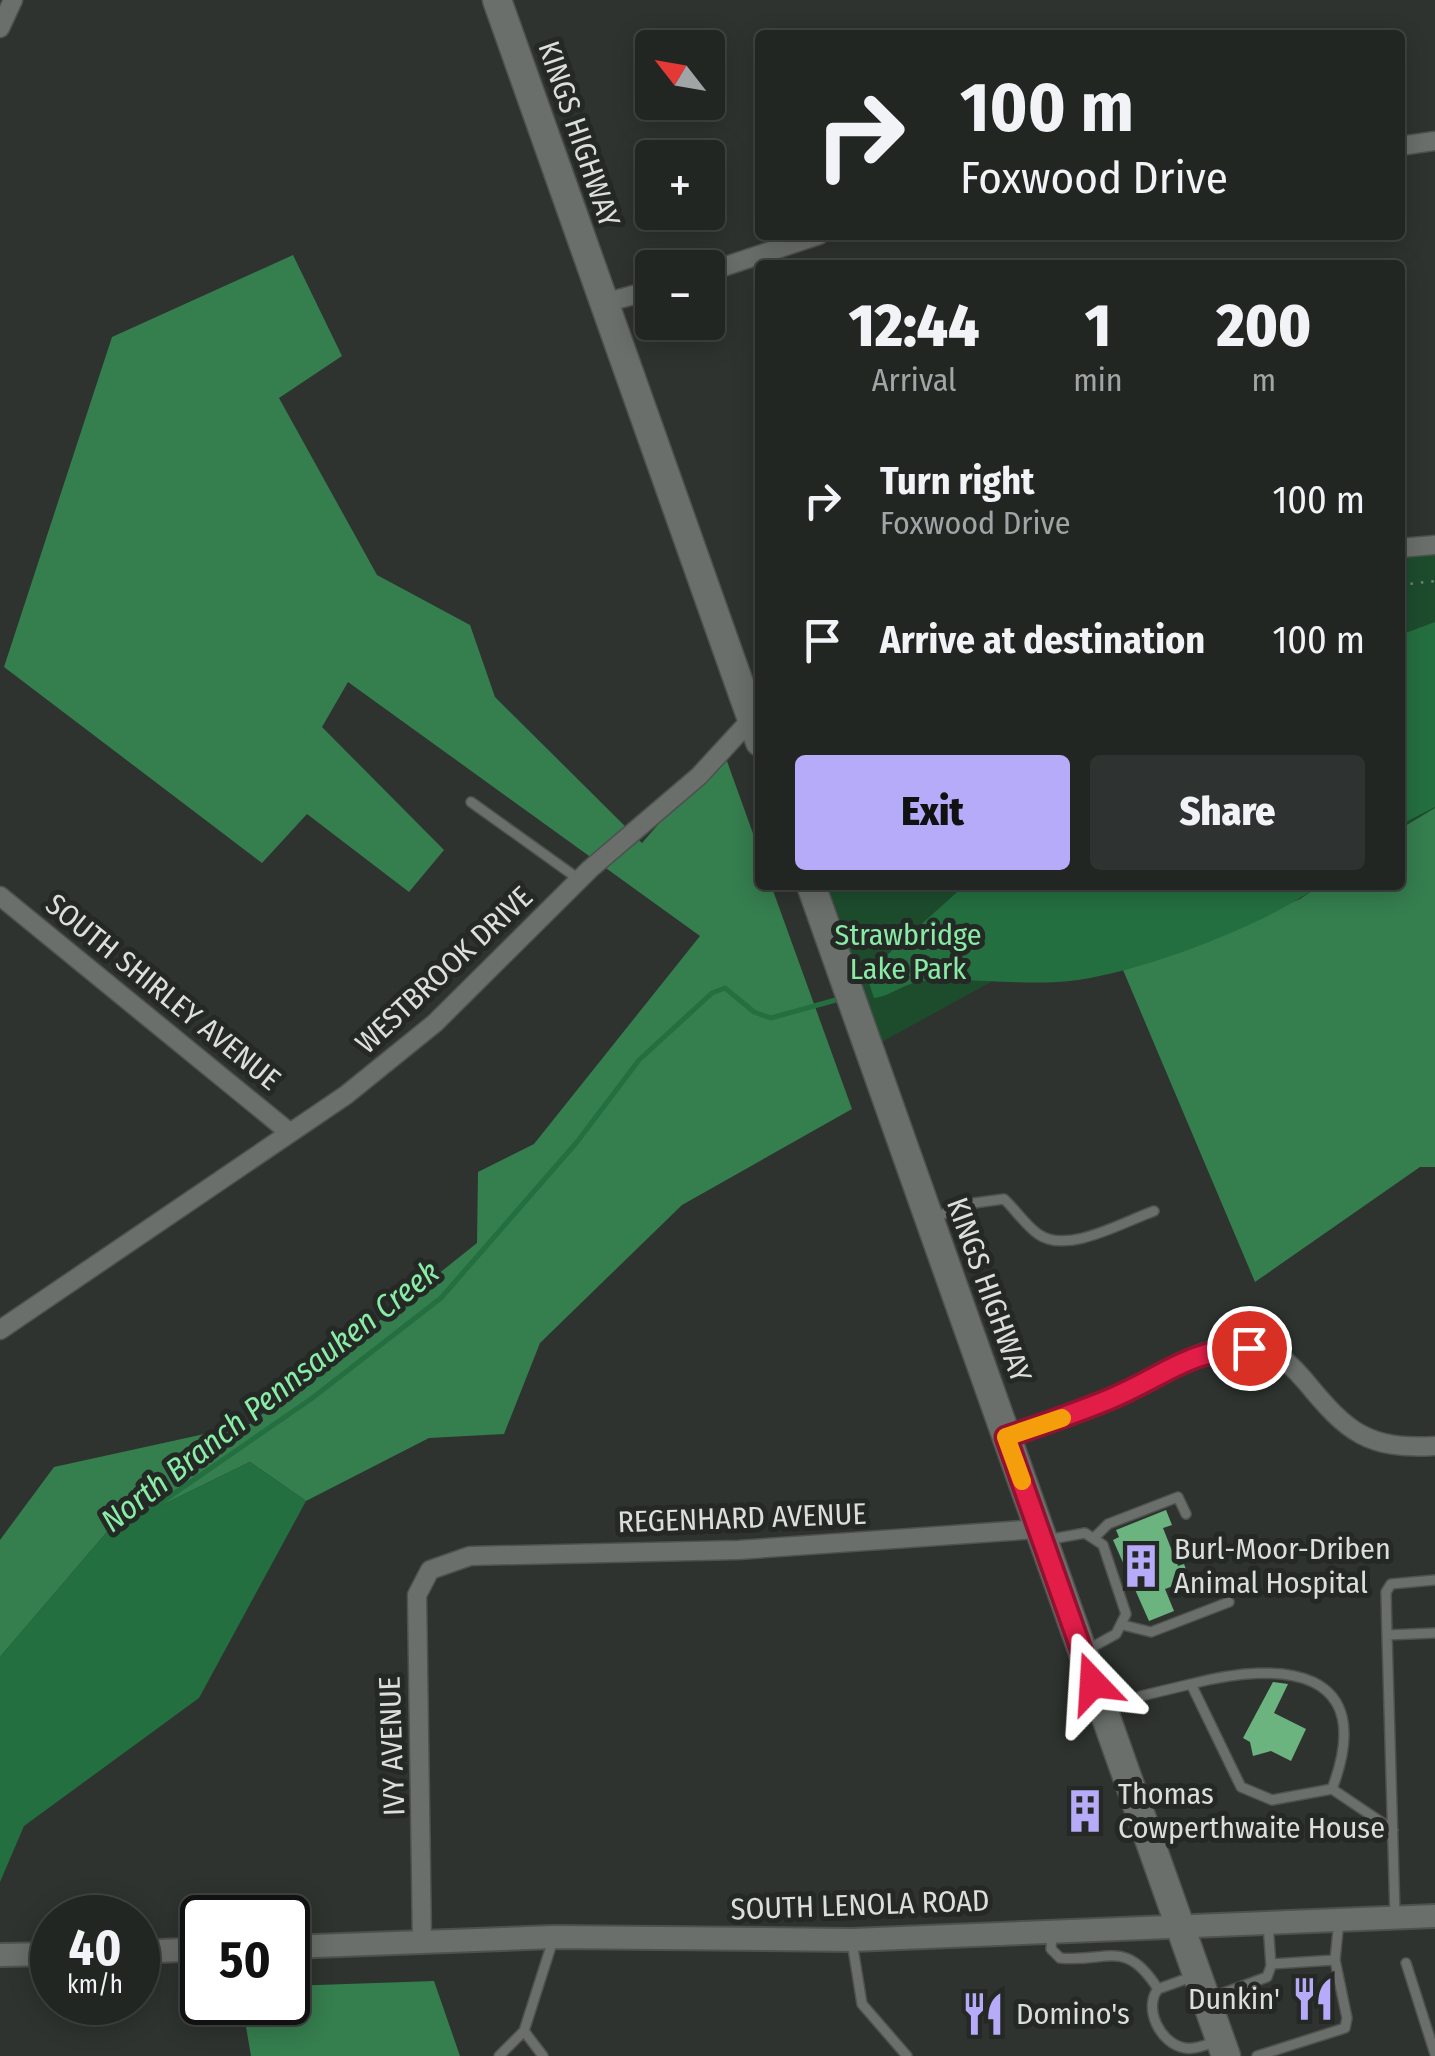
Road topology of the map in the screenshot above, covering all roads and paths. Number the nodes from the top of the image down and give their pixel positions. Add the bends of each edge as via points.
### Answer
1 (13, 0) edge
2 (497, 0) edge
3 (0, 28) edge
4 (1435, 141) edge
5 (1405, 145) edge
6 (805, 240) edge
7 (725, 266) edge
8 (635, 295) edge
9 (604, 303) junction
10 (1435, 545) edge
11 (1405, 548) edge
12 (1435, 581) edge
13 (1405, 584) edge
14 (755, 718) edge
15 (755, 726) edge
16 (471, 802) dead end
17 (580, 880) junction
18 (812, 890) edge
19 (0, 896) edge
20 (289, 1132) junction
21 (1154, 1211) dead end
22 (929, 1219) junction
23 (0, 1330) edge
24 (1006, 1437) junction
25 (1435, 1446) edge
26 (1186, 1514) dead end
27 (1041, 1535) junction
28 (1096, 1536) junction
29 (448, 1563) joint
30 (1435, 1580) edge
31 (1229, 1602) dead end
32 (1124, 1625) junction
33 (1435, 1633) edge
34 (1387, 1635) junction
35 (1082, 1652) junction
36 (1191, 1684) junction
37 (1104, 1713) junction
38 (1332, 1790) junction
39 (1393, 1830) junction
40 (1435, 1916) edge
41 (1395, 1918) junction
42 (1338, 1919) junction
43 (1267, 1921) junction
44 (1179, 1924) junction
45 (1053, 1930) junction
46 (554, 1937) junction
47 (852, 1940) junction
48 (422, 1943) junction
49 (310, 1946) edge
50 (30, 1954) edge
51 (0, 1955) edge
52 (1335, 1960) junction
53 (1406, 1963) dead end
54 (1271, 1964) junction
55 (1201, 1987) junction
56 (1158, 1989) junction
57 (524, 2032) junction
58 (1223, 2048) edge
59 (1435, 2054) edge
60 (498, 2056) edge
61 (544, 2056) edge
62 (907, 2056) edge
63 (1258, 2056) edge

1 - 3 street
2 - 9 main road, KINGS HIGHWAY
4 - 5 street
6 - 7 street
8 - 9 street
9 - 14 main road, KINGS HIGHWAY
10 - 11 street
12 - 13 path
15 - 17 street, WESTBROOK DRIVE
16 - 17 lane
17 - 20 street, WESTBROOK DRIVE via 435,1023
18 - 22 main road, KINGS HIGHWAY
19 - 20 street, SOUTH SHIRLEY AVENUE
20 - 23 street, WESTBROOK DRIVE
21 - 22 lane via 1053,1242 1035,1233 1004,1199
22 - 24 main road, KINGS HIGHWAY
24 - 25 street via 1111,1399 1196,1355 1249,1348 1283,1359 1334,1416 1365,1439
24 - 27 main road, KINGS HIGHWAY
26 - 28 lane via 1178,1496 1108,1524
27 - 28 lane
27 - 29 street, REGENHARD AVENUE via 470,1556
27 - 35 main road, KINGS HIGHWAY
28 - 32 lane via 1126,1614
29 - 48 street, IVY AVENUE via 430,1570 417,1594
30 - 34 lane via 1390,1584
31 - 32 lane via 1151,1632
32 - 35 lane
33 - 34 lane
34 - 39 lane
35 - 37 main road, KINGS HIGHWAY
36 - 37 lane
36 - 38 lane via 1241,1788 1272,1800
36 - 38 lane via 1280,1673 1304,1676 1326,1689 1346,1730
37 - 44 main road, KINGS HIGHWAY
38 - 39 lane
39 - 41 lane
40 - 41 street, SOUTH LENOLA ROAD
41 - 42 street, SOUTH LENOLA ROAD
42 - 43 street, SOUTH LENOLA ROAD
42 - 52 lane
43 - 44 street, SOUTH LENOLA ROAD
43 - 54 lane
44 - 45 street, SOUTH LENOLA ROAD
44 - 55 main road, KINGS HIGHWAY
45 - 47 street, SOUTH LENOLA ROAD
45 - 56 lane via 1050,1949 1060,1958 1124,1956
46 - 47 street, SOUTH LENOLA ROAD
46 - 48 street, SOUTH LENOLA ROAD
46 - 57 lane
47 - 62 lane via 862,2004
48 - 49 street, SOUTH LENOLA ROAD
50 - 51 street
52 - 54 lane
52 - 63 lane via 1345,2028
53 - 59 lane
54 - 55 lane via 1267,1977
55 - 56 lane
55 - 58 main road, KINGS HIGHWAY
56 - 58 lane via 1151,2002 1169,2041 1188,2049
57 - 60 lane
57 - 61 lane

